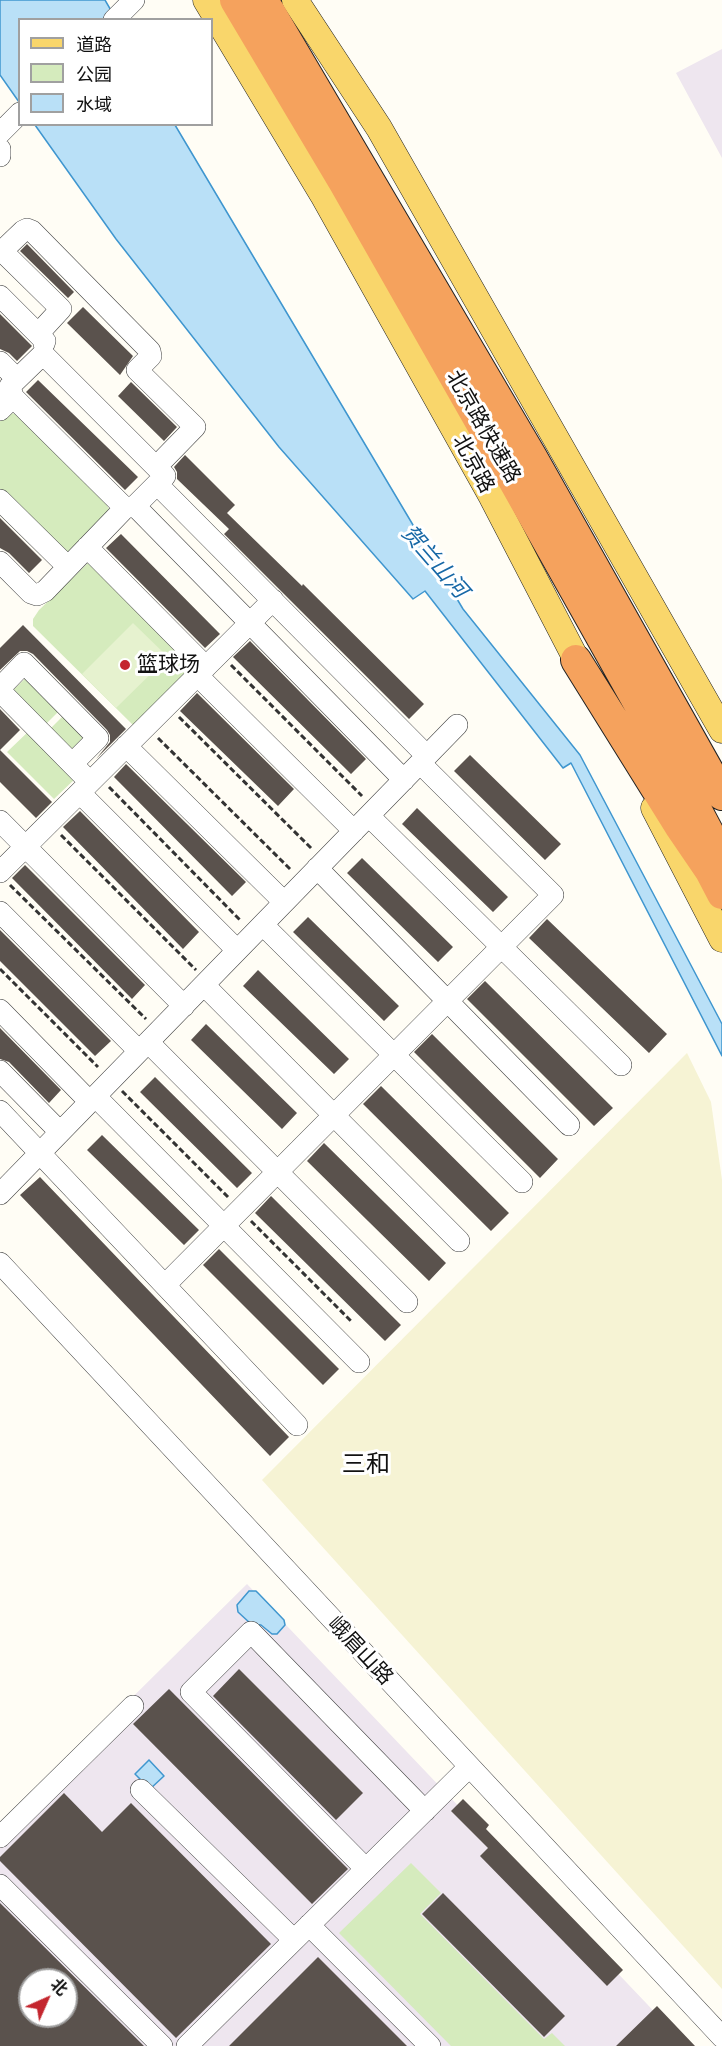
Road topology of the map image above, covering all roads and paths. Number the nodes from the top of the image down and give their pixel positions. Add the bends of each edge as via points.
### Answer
1 (134, 0) edge
2 (206, 0) edge
3 (235, 0) edge
4 (263, 0) edge
5 (295, 0) edge
6 (116, 18) edge
7 (0, 148) edge
8 (0, 156) edge
9 (1, 252) edge
10 (86, 284) junction
11 (0, 296) edge
12 (61, 309) junction
13 (40, 344) junction
14 (0, 362) edge
15 (8, 394) edge
16 (520, 464) junction
17 (156, 475) junction
18 (0, 500) edge
19 (130, 507) junction
20 (87, 547) junction
21 (0, 562) edge
22 (68, 567) junction
23 (273, 600) junction
24 (250, 622) junction
25 (576, 660) junction
26 (207, 665) junction
27 (0, 689) edge
28 (167, 705) junction
29 (457, 725) dead end
30 (146, 726) junction
31 (722, 730) edge
32 (126, 746) junction
33 (424, 760) junction
34 (72, 764) junction
35 (404, 780) junction
36 (89, 783) junction
37 (722, 795) edge
38 (372, 813) junction
39 (0, 821) edge
40 (50, 823) junction
41 (354, 831) junction
42 (26, 846) junction
43 (722, 858) edge
44 (315, 871) junction
45 (4, 878) edge
46 (722, 894) edge
47 (284, 902) junction
48 (0, 912) edge
49 (258, 929) junction
50 (722, 939) edge
51 (501, 947) junction
52 (237, 950) junction
53 (0, 969) edge
54 (205, 983) junction
55 (447, 1001) junction
56 (183, 1006) junction
57 (0, 1010) edge
58 (149, 1042) junction
59 (394, 1055) junction
60 (621, 1065) dead end
61 (0, 1071) edge
62 (111, 1080) junction
63 (93, 1099) junction
64 (0, 1111) edge
65 (333, 1115) junction
66 (569, 1125) dead end
67 (60, 1132) junction
68 (40, 1153) junction
69 (277, 1172) junction
70 (522, 1182) dead end
71 (0, 1194) edge
72 (240, 1209) junction
73 (224, 1225) junction
74 (459, 1241) dead end
75 (0, 1263) edge
76 (165, 1285) junction
77 (407, 1302) dead end
78 (351, 1321) dead end
79 (359, 1362) dead end
80 (297, 1425) dead end
81 (133, 1706) dead end
82 (469, 1767) junction
83 (141, 1790) dead end
84 (425, 1811) junction
85 (0, 1838) edge
86 (366, 1869) junction
87 (0, 1885) edge
88 (309, 1925) junction
89 (294, 1940) junction
90 (722, 2037) edge
91 (162, 2046) edge
92 (187, 2046) edge
93 (430, 2046) edge

1 - 6 street
2 - 25 main road, 北京路 via 329,205 492,497
3 - 16 highway, 北京路快速路
4 - 16 highway, 北京路快速路
5 - 31 main road via 379,128
7 - 8 street
9 - 10 street via 27,229
9 - 12 street
10 - 12 street
10 - 17 street via 150,351 151,356 137,370 195,427
11 - 13 street
12 - 13 street
13 - 15 street
13 - 17 street
14 - 15 street
15 - 19 street
16 - 37 highway, 北京路快速路
16 - 43 highway, 北京路快速路
17 - 19 street
17 - 23 street
18 - 22 street
19 - 20 street
19 - 24 street
20 - 22 street
20 - 26 street
21 - 22 street via 31,593 38,595
23 - 24 street
23 - 33 street
24 - 26 street
24 - 35 street
25 - 46 highway
25 - 50 main road, 北京路
26 - 28 street
26 - 38 path
26 - 41 street
27 - 34 street
27 - 34 street via 24,663 98,738
28 - 30 street
28 - 44 path
29 - 33 street
30 - 32 street
30 - 44 path
32 - 36 street
32 - 47 street
33 - 35 street
33 - 51 street via 553,895
34 - 36 street
35 - 38 street
36 - 40 street
36 - 49 path
36 - 52 street
38 - 41 street
38 - 51 street
39 - 42 street
40 - 42 street
40 - 54 path
41 - 44 street
42 - 45 street
42 - 56 street
44 - 47 street
44 - 55 street
45 - 58 path
47 - 49 street
48 - 58 street
49 - 52 street
49 - 59 street
51 - 55 street
51 - 60 street
52 - 54 street
53 - 62 path
54 - 56 street
54 - 65 street
55 - 59 street
55 - 66 street
56 - 58 street
57 - 63 street
58 - 62 street
58 - 69 street
59 - 65 street
59 - 70 street
61 - 67 street
62 - 63 street
62 - 72 path
63 - 67 street
63 - 73 street
64 - 68 street
65 - 69 street
65 - 74 street
67 - 68 street
68 - 71 street
68 - 76 street
69 - 72 street
69 - 77 street
72 - 73 street
72 - 78 path
73 - 76 street
73 - 79 street
75 - 82 street, 峨眉山路
76 - 80 street
81 - 85 street
82 - 84 street
82 - 90 street, 峨眉山路
83 - 89 street
84 - 86 street
84 - 86 street via 251,1632 190,1692
86 - 88 street
87 - 91 street
88 - 89 street
88 - 93 street
89 - 92 street

